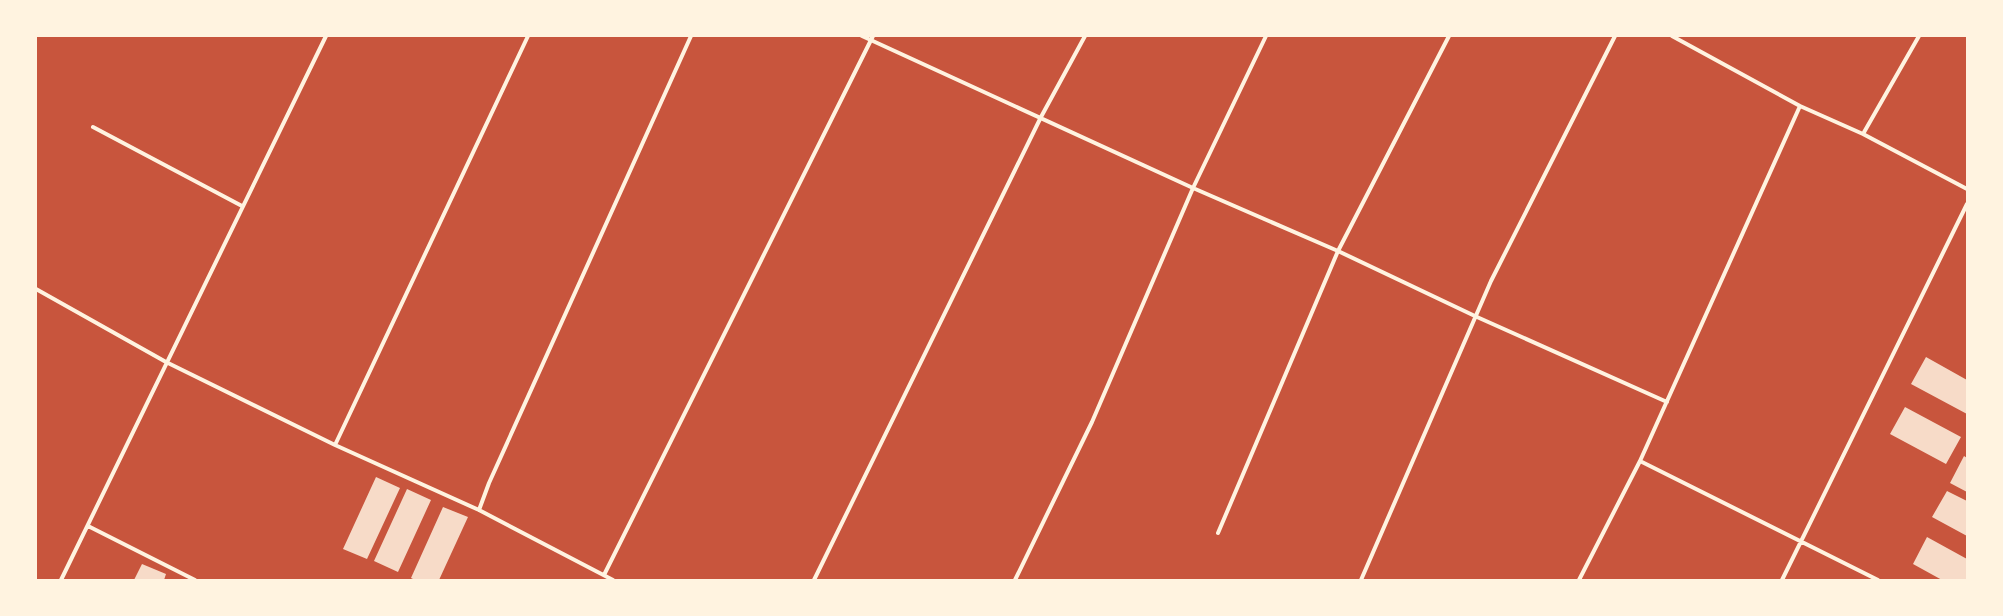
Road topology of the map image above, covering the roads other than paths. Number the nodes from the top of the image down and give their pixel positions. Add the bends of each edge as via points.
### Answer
1 (326, 36) edge
2 (528, 36) edge
3 (691, 36) edge
4 (862, 36) edge
5 (1085, 36) edge
6 (1266, 36) edge
7 (1449, 36) edge
8 (1615, 36) edge
9 (1672, 36) edge
10 (1920, 36) edge
11 (872, 38) edge
12 (1800, 106) junction
13 (1041, 117) junction
14 (93, 127) dead end
15 (1863, 134) junction
16 (1193, 188) junction
17 (1967, 189) edge
18 (1967, 204) edge
19 (242, 206) junction
20 (1338, 251) junction
21 (36, 289) edge
22 (1476, 317) junction
23 (166, 362) junction
24 (1667, 402) junction
25 (335, 445) junction
26 (1640, 462) junction
27 (480, 510) junction
28 (88, 526) junction
29 (1218, 532) dead end
30 (1801, 542) junction
31 (604, 575) junction
32 (61, 580) edge
33 (195, 580) edge
34 (613, 580) edge
35 (814, 580) edge
36 (1015, 580) edge
37 (1361, 580) edge
38 (1579, 580) edge
39 (1782, 580) edge
40 (1878, 580) edge

1 - 19 street
2 - 25 street
3 - 27 street via 492,476
4 - 11 street
5 - 13 street
6 - 16 street
7 - 20 street
8 - 22 street via 1491,281
9 - 12 street
10 - 15 street
11 - 13 street
11 - 31 street
12 - 15 street
12 - 24 street
13 - 16 street
13 - 35 street
14 - 19 street
15 - 17 street
16 - 20 street
16 - 36 street via 1092,422
18 - 30 street
19 - 23 street
20 - 22 street
20 - 29 street
21 - 23 street
22 - 24 street
22 - 37 street
23 - 25 street
23 - 28 street
24 - 26 street
25 - 27 street
26 - 30 street
26 - 38 street
27 - 31 street
28 - 32 street
28 - 33 street
30 - 39 street
30 - 40 street
31 - 34 street

